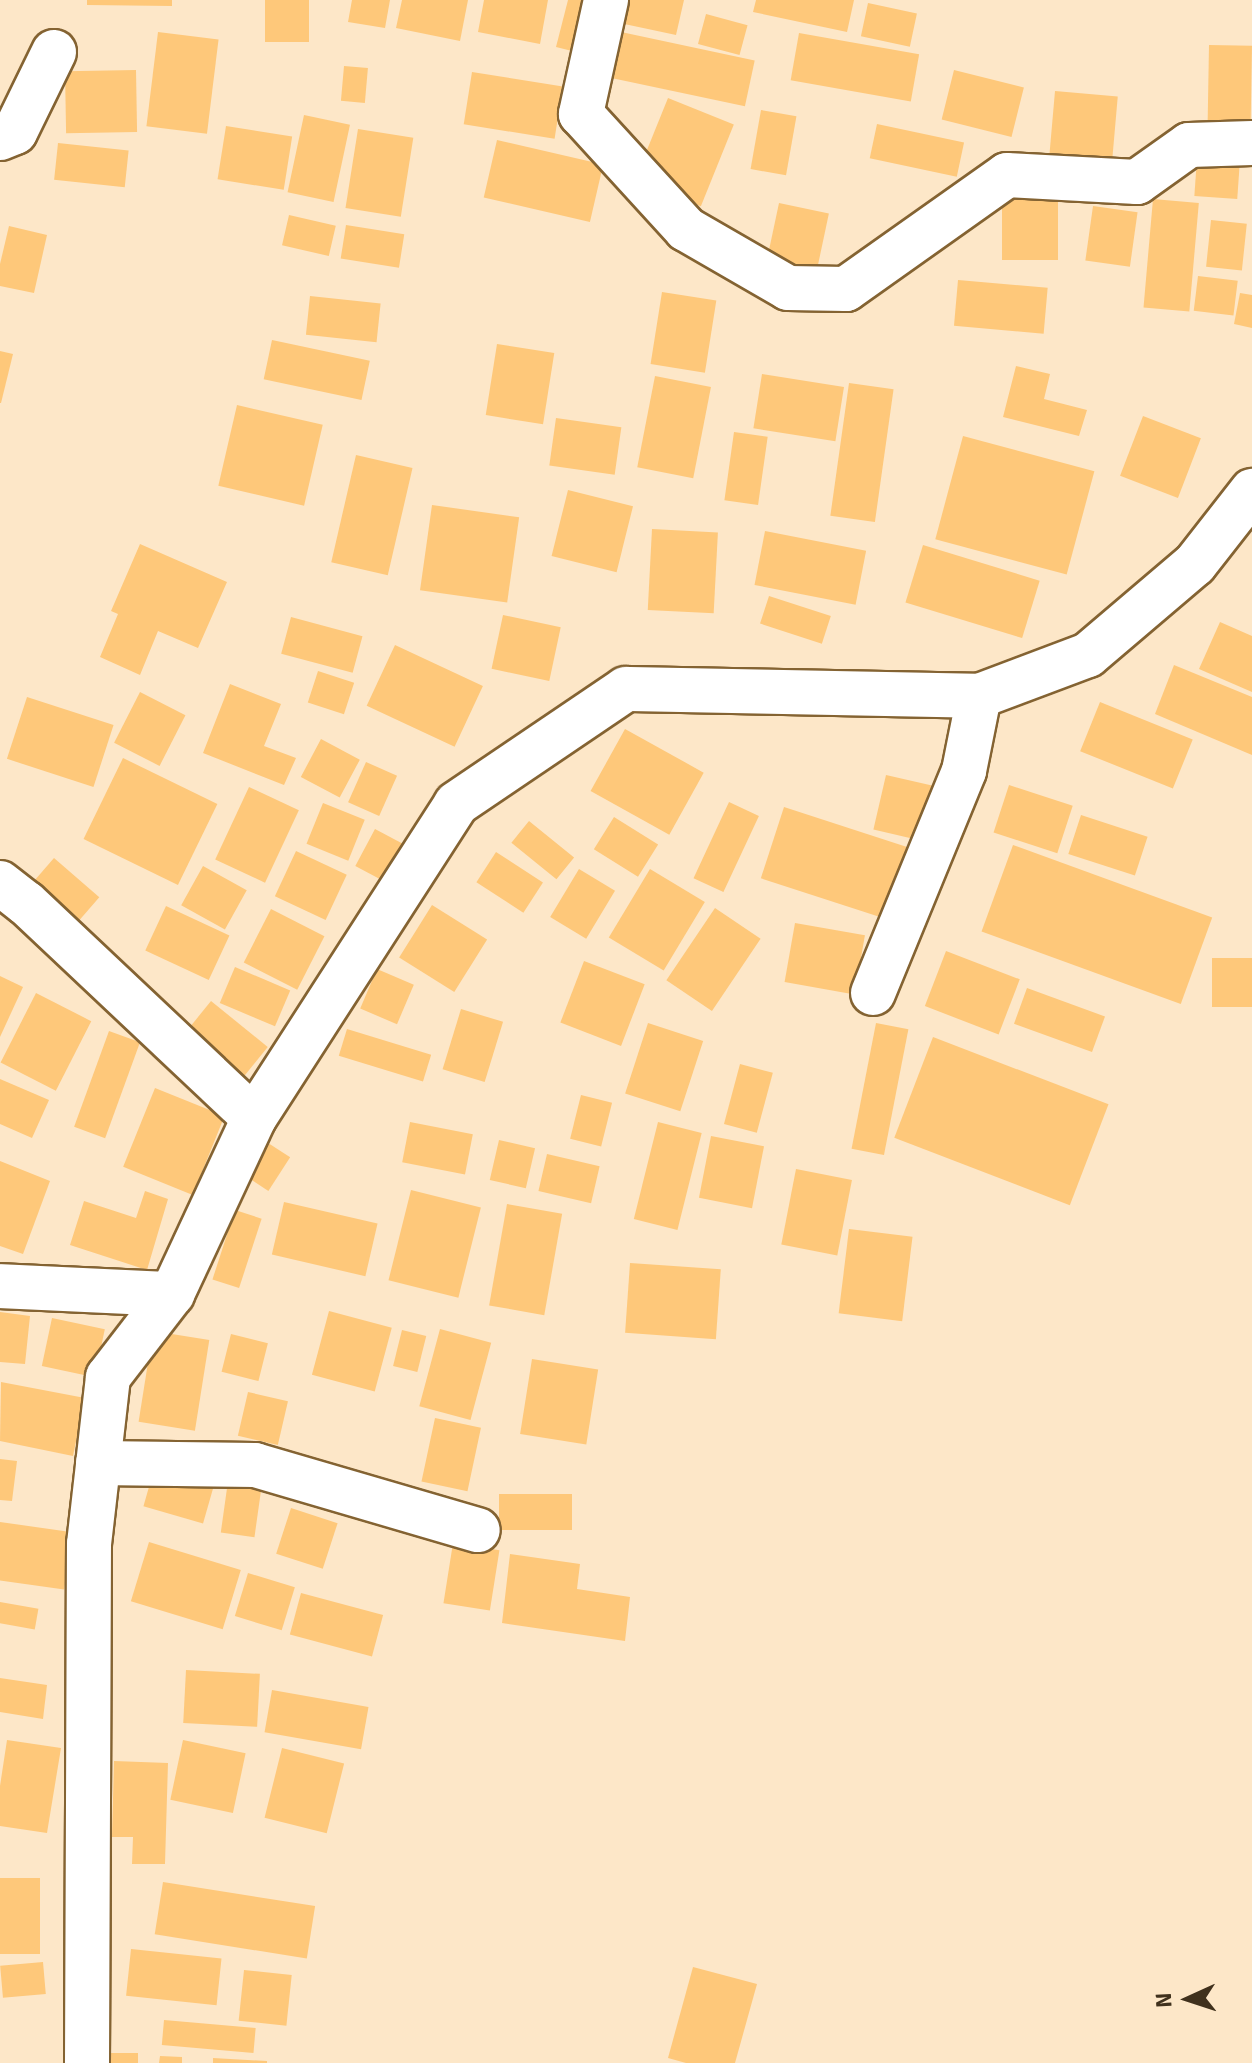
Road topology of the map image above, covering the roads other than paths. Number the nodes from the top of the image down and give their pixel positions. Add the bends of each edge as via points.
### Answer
1 (606, 0) edge
2 (54, 52) dead end
3 (0, 138) edge
4 (1252, 143) edge
5 (1252, 491) edge
6 (979, 696) junction
7 (0, 883) edge
8 (873, 993) dead end
9 (254, 1118) junction
10 (0, 1286) edge
11 (172, 1294) junction
12 (98, 1463) junction
13 (478, 1530) dead end
14 (87, 2063) edge

1 - 4 street via 581,114 686,229 788,288 846,289 1007,175 1137,182 1189,145
2 - 3 street via 15,132
5 - 6 street via 1195,564 1088,655
6 - 8 street via 964,771
6 - 9 street via 626,689 456,804
7 - 9 street
9 - 11 street
10 - 11 street
11 - 12 street via 108,1377
12 - 13 street via 255,1465
12 - 14 street via 89,1544

